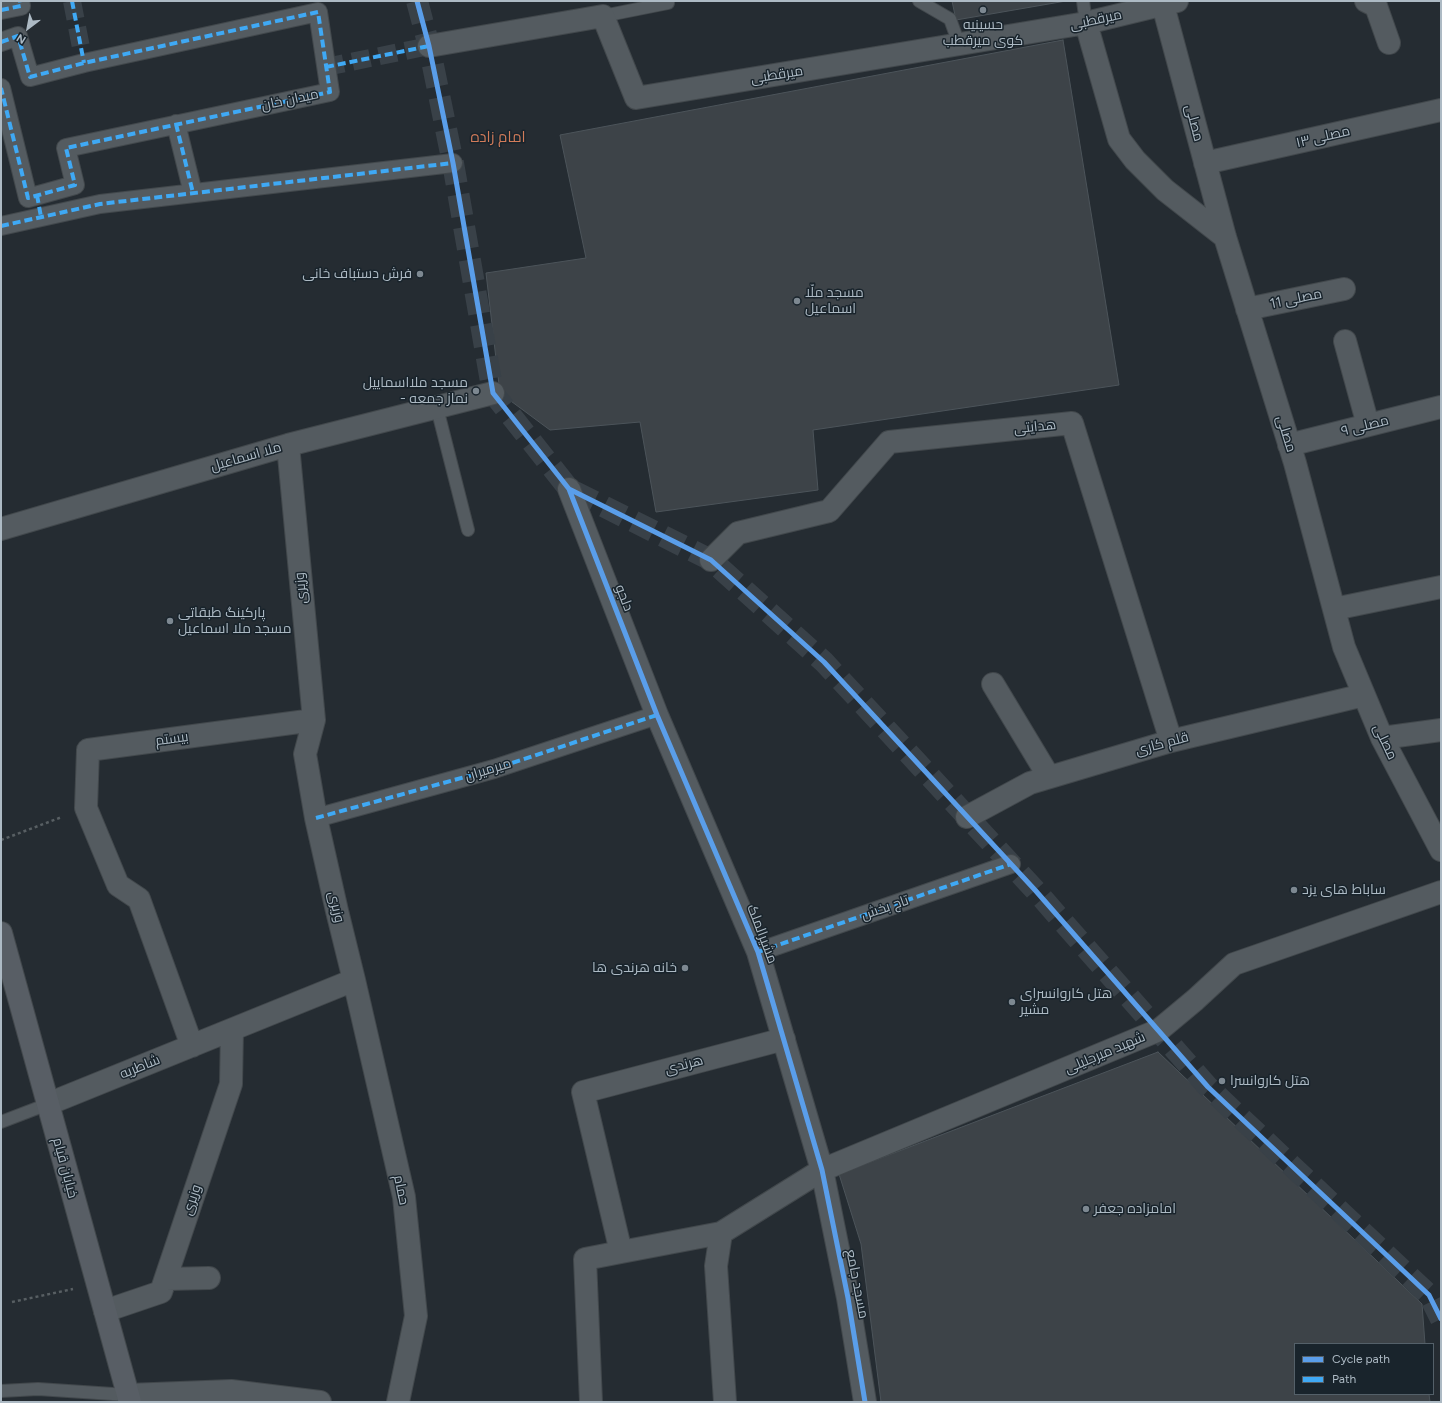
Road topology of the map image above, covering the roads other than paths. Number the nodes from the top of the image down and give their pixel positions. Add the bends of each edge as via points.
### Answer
1 (20, 1) edge
2 (919, 1) edge
3 (1083, 1) edge
4 (1366, 1) edge
5 (668, 3) dead end
6 (1171, 3) edge
7 (1, 10) edge
8 (603, 16) junction
9 (1086, 23) junction
10 (1, 42) edge
11 (1389, 43) dead end
12 (959, 44) junction
13 (428, 46) tunnel mouth
14 (1, 88) edge
15 (1441, 110) edge
16 (176, 124) junction
17 (452, 163) dead end
18 (1205, 163) junction
19 (193, 193) junction
20 (37, 195) junction
21 (41, 217) junction
22 (1, 226) edge
23 (1225, 237) junction
24 (1344, 289) dead end
25 (1247, 309) junction
26 (1345, 341) dead end
27 (493, 393) dead end
28 (1441, 407) edge
29 (437, 408) junction
30 (1368, 425) junction
31 (288, 445) junction
32 (1289, 445) junction
33 (570, 489) dead end
34 (1, 529) edge
35 (468, 530) dead end
36 (711, 560) dead end
37 (1441, 587) edge
38 (1334, 609) junction
39 (993, 684) dead end
40 (1364, 695) junction
41 (657, 715) junction
42 (314, 720) junction
43 (1441, 730) edge
44 (1382, 738) junction
45 (1171, 741) junction
46 (1048, 777) junction
47 (968, 817) dead end
48 (316, 818) junction
49 (1441, 850) edge
50 (1011, 864) dead end
51 (1441, 892) edge
52 (2, 938) edge
53 (758, 952) junction
54 (354, 980) junction
55 (232, 1030) junction
56 (784, 1039) junction
57 (192, 1046) junction
58 (48, 1104) junction
59 (1, 1122) edge
60 (822, 1170) junction
61 (721, 1233) junction
62 (621, 1252) junction
63 (209, 1278) dead end
64 (166, 1279) junction
65 (105, 1311) junction
66 (1, 1391) edge
67 (129, 1399) edge
68 (320, 1402) edge
69 (398, 1402) edge
70 (591, 1402) edge
71 (725, 1402) edge
72 (865, 1402) edge

1 - 7 street via 21,6
2 - 12 lane via 950,19
3 - 9 lane
4 - 11 street via 1376,6
5 - 8 lane
6 - 9 street, میرقطبی
6 - 18 street, مصلی
8 - 12 street, میرقطبی via 636,98
8 - 13 street
9 - 12 street, میرقطبی
9 - 23 street via 1119,139 1135,160 1165,190
10 - 16 street, میدان خان via 18,36 30,77 318,12 330,92
14 - 20 street via 28,198
15 - 18 street, مصلی ۱۳
16 - 19 street
16 - 20 street, میدان خان via 66,148 75,185
17 - 19 street
18 - 23 street, مصلی
19 - 21 street via 100,204
20 - 21 street
21 - 22 street
23 - 25 street, مصلی
24 - 25 street, مصلی 11
25 - 32 street, مصلی
26 - 30 street
27 - 29 street, ملا اسماعیل
28 - 30 street, مصلی ۹
29 - 31 street, ملا اسماعیل
29 - 35 lane
30 - 32 street, مصلی ۹
31 - 34 street, ملا اسماعیل
31 - 42 street, وزیری
32 - 38 street, مصلی
33 - 41 street, دلجو
36 - 45 street, هدایتی via 738,534 829,511 889,442 1072,423
37 - 38 street
38 - 40 street, مصلی via 1344,647
39 - 46 street
40 - 44 street, مصلی
40 - 45 street, قلم کاری
41 - 48 street, میرمیران via 494,769
41 - 53 street, مشیرالملک
42 - 48 street, وزیری via 305,754
42 - 57 street, بیستم via 88,750 86,808 118,885 139,899
43 - 44 street
44 - 49 street, مصلی
45 - 46 street, قلم کاری
46 - 47 street, قلم کاری via 1030,783
48 - 54 street, وزیری
50 - 53 street, تاج بخش
51 - 60 street, شهید میرجلیلی via 1234,964 1159,1030
52 - 58 main road, خیابان قیام
53 - 56 street, مشیرالملک
54 - 55 street
54 - 69 street, حمام via 404,1197 416,1316
55 - 57 street, شاطریه
55 - 64 street, وزیری via 231,1084
56 - 60 street, مشیرالملک
56 - 62 street, هرندی via 583,1092
57 - 58 street, شاطریه
58 - 59 lane
58 - 65 main road, خیابان قیام
60 - 61 street, شهید میرجلیلی
60 - 72 street, مسجد جامع via 848,1298
61 - 62 street
61 - 71 street via 716,1266
62 - 70 street via 585,1259
63 - 64 street
64 - 65 street, وزیری via 161,1292
65 - 67 main road, خیابان قیام
66 - 67 lane via 38,1389
67 - 68 street via 231,1391

